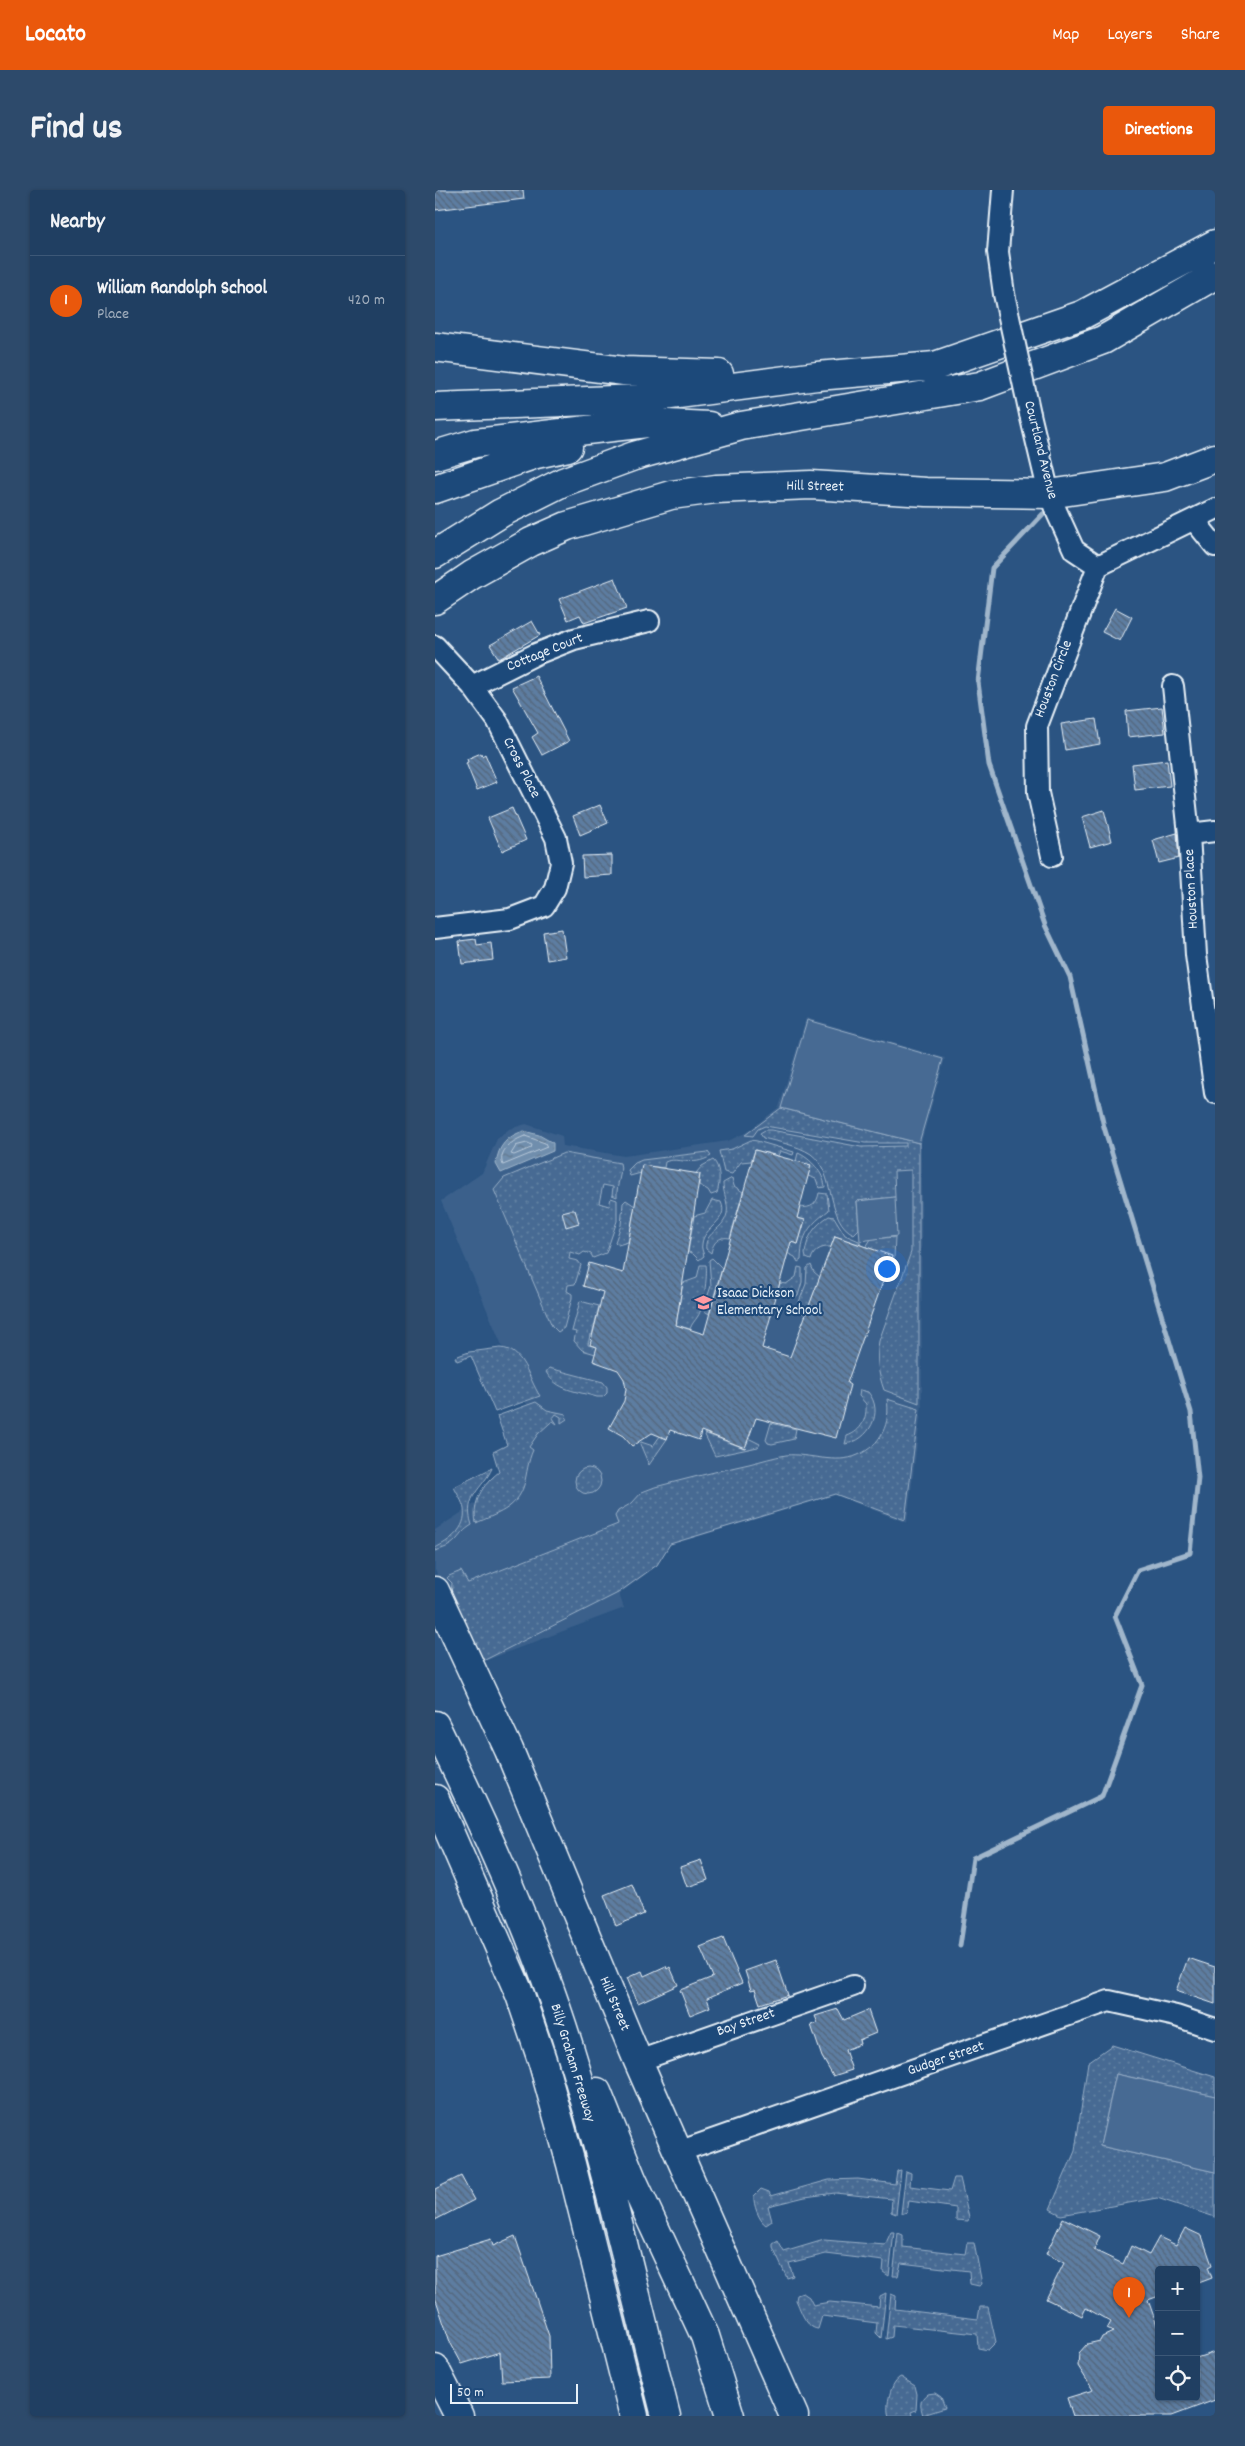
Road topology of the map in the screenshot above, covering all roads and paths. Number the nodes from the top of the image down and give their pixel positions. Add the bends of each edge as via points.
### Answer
1 (1003, 190) edge
2 (1215, 244) edge
3 (1215, 275) edge
4 (435, 347) edge
5 (817, 376) junction
6 (435, 406) edge
7 (669, 425) junction
8 (741, 426) junction
9 (435, 455) edge
10 (1215, 458) edge
11 (435, 489) edge
12 (1049, 494) junction
13 (1215, 509) edge
14 (1194, 520) junction
15 (1215, 546) edge
16 (435, 554) edge
17 (1098, 566) junction
18 (435, 600) edge
19 (649, 621) dead end
20 (435, 646) edge
21 (472, 686) junction
22 (1173, 686) dead end
23 (1215, 832) edge
24 (1189, 834) junction
25 (1052, 856) dead end
26 (435, 928) edge
27 (1215, 1093) edge
28 (435, 1591) edge
29 (435, 1725) edge
30 (466, 1788) junction
31 (435, 1800) edge
32 (853, 1986) dead end
33 (1215, 2029) edge
34 (638, 2061) junction
35 (678, 2152) junction
36 (618, 2355) junction
37 (435, 2369) edge
38 (459, 2416) edge
39 (622, 2416) edge
40 (634, 2416) edge
41 (666, 2416) edge
42 (730, 2416) edge
43 (794, 2416) edge

1 - 12 street, Courtland Avenue, bridge via 998,252 1004,294
2 - 5 main road via 1082,315 935,366
3 - 8 main road via 1103,340 981,386
4 - 5 main road via 624,371 714,374 792,368
5 - 6 main road via 640,399
7 - 8 main road
7 - 9 main road via 647,423 475,443
7 - 11 main road via 647,433 535,454
8 - 16 main road via 633,456 563,482 501,513
10 - 12 main road, Hill Street via 1165,477
12 - 17 street, Courtland Avenue via 1074,550
12 - 18 main road, Hill Street via 926,492 811,485 716,489 671,495 567,526 531,542
13 - 14 street
14 - 15 street
14 - 17 street
17 - 25 street, Houston Circle via 1037,726 1038,793
19 - 21 street, Cottage Court via 574,639
20 - 21 street, Cross Place
21 - 26 street, Cross Place via 497,720 555,838 561,863 555,888 543,906 510,919
22 - 24 street, Houston Place
23 - 24 street, Houston Place
24 - 27 street, Houston Place via 1196,955
28 - 34 main road, Hill Street via 509,1750
29 - 30 main road, Billy Graham Freeway
30 - 41 main road, Billy Graham Freeway via 527,1927 570,2050
30 - 42 main road via 521,1877 593,2084 632,2179 705,2336
31 - 36 main road, Billy Graham Freeway via 520,1995 571,2164
32 - 34 street, Bay Street
33 - 35 street, Gudger Street via 1177,2016 1109,2001
34 - 35 main road, Hill Street
35 - 43 main road, Hill Street
36 - 39 main road
36 - 40 main road, Billy Graham Freeway
37 - 38 main road

